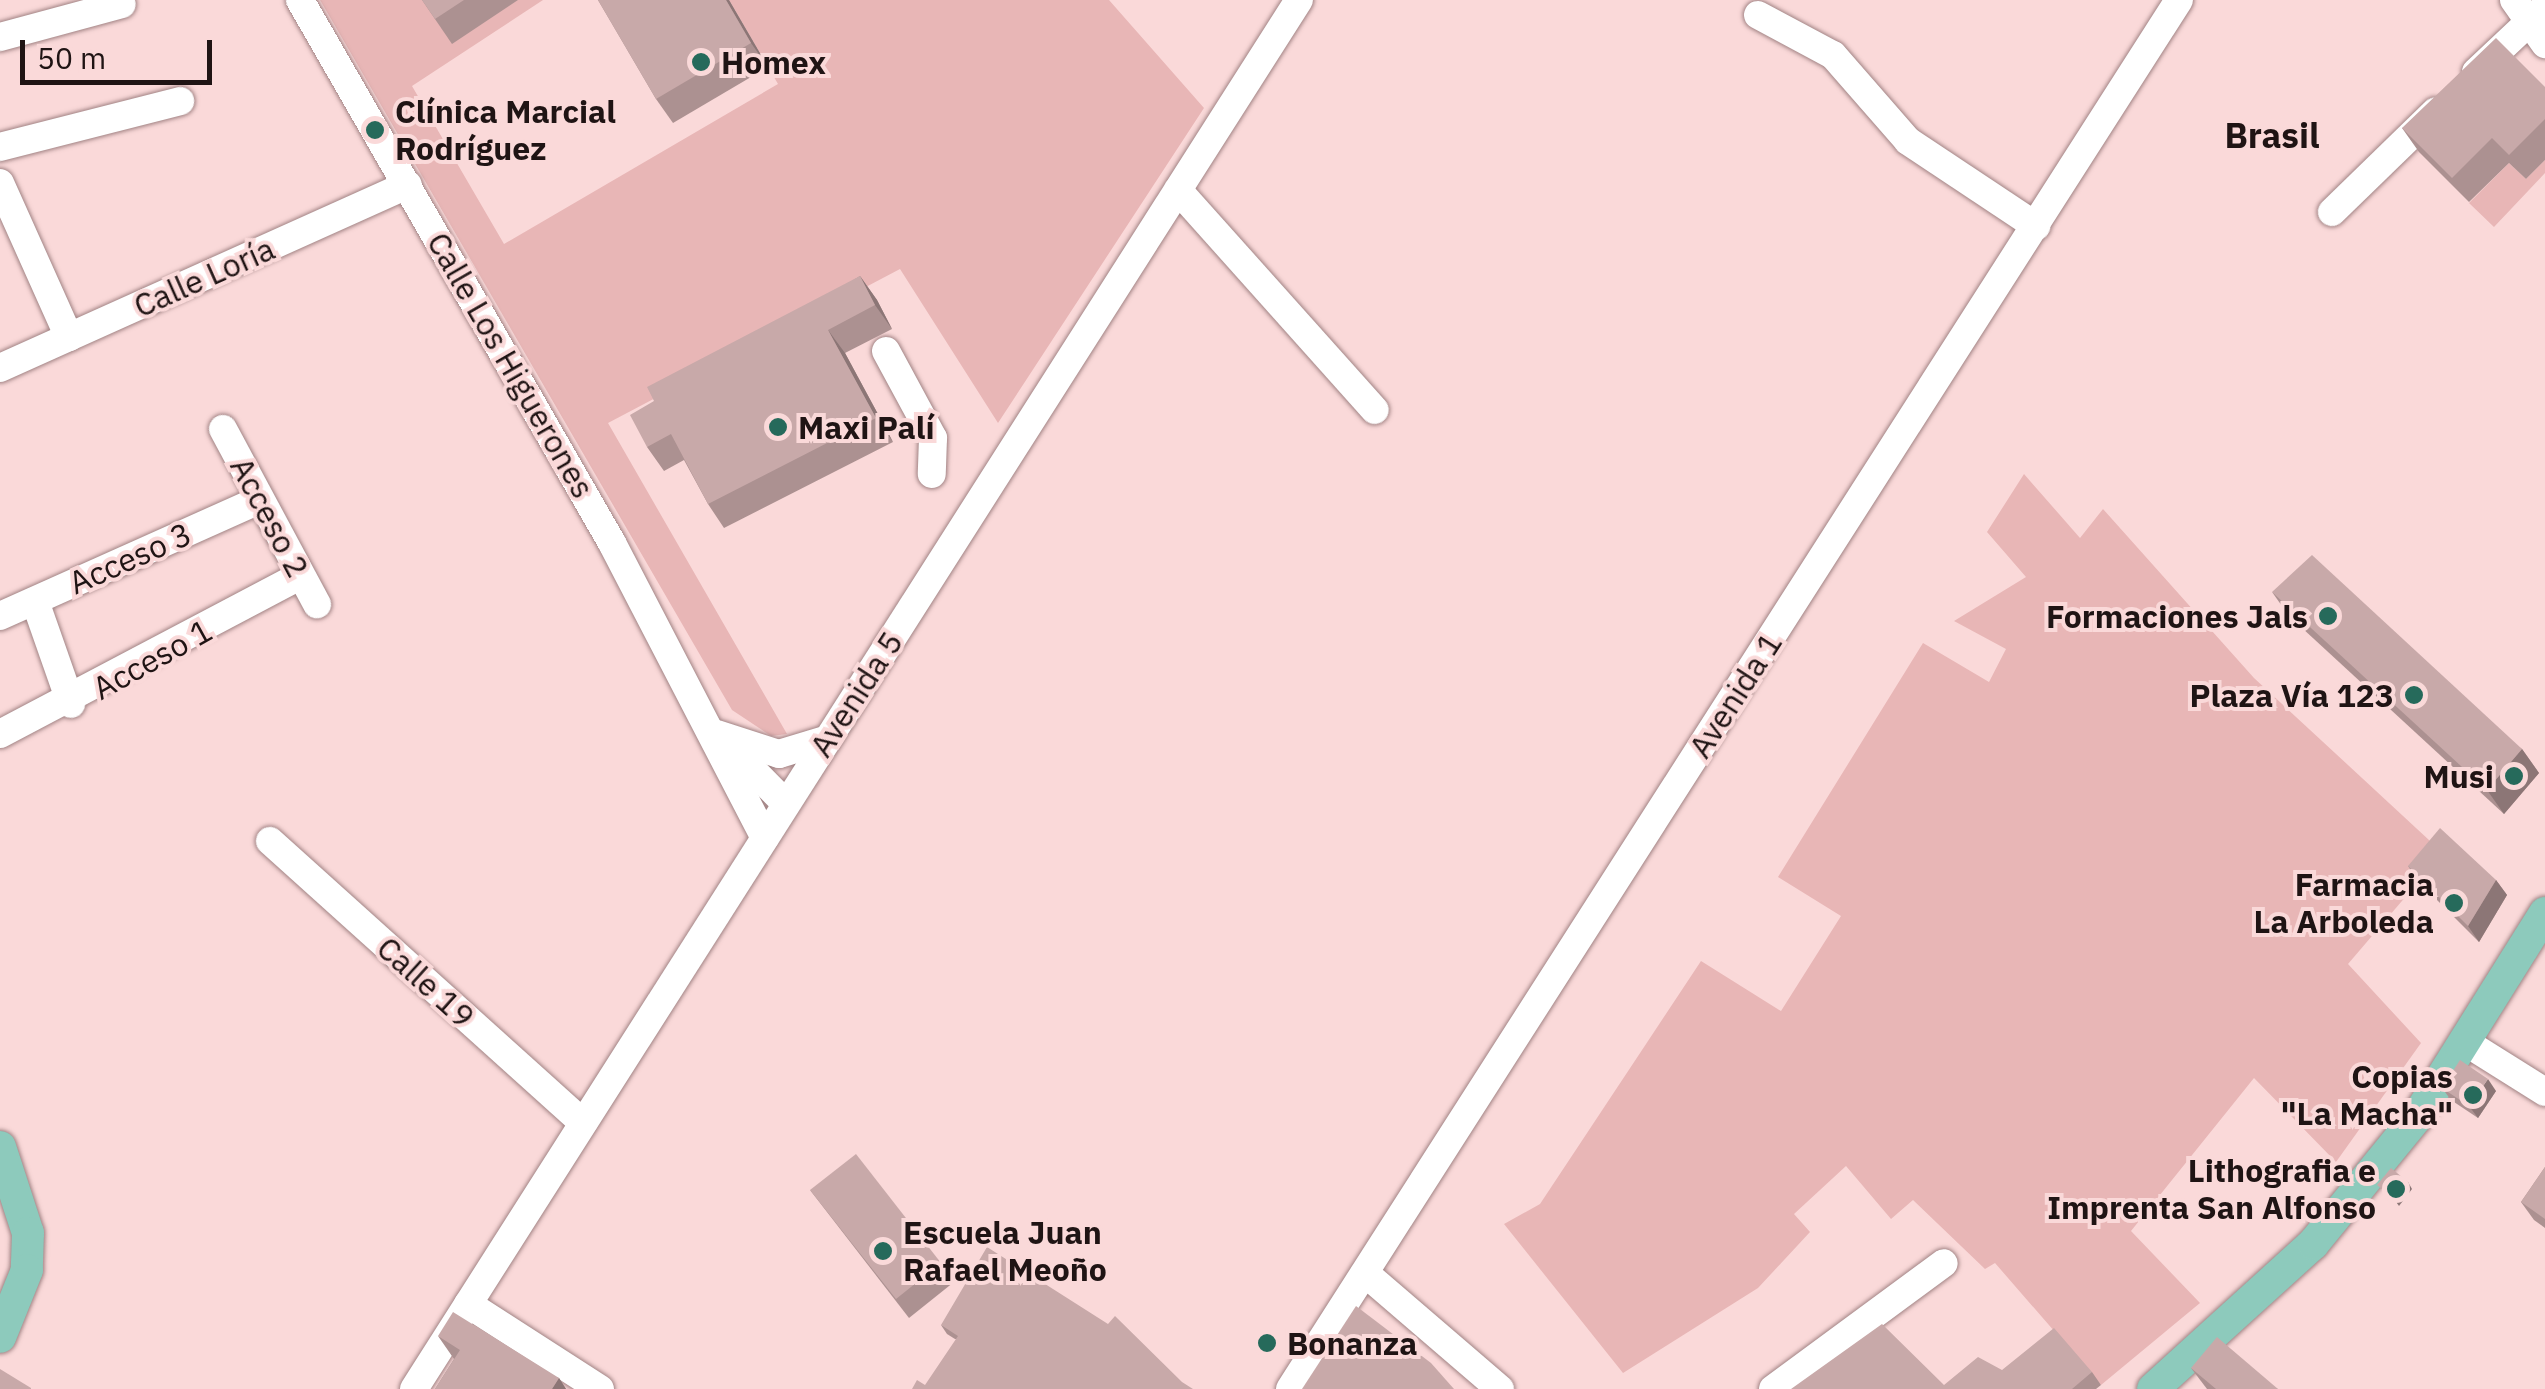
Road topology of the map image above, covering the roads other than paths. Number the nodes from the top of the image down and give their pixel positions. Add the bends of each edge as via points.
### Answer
1 (300, 0) edge
2 (1299, 0) edge
3 (2178, 0) edge
4 (122, 4) dead end
5 (1758, 15) dead end
6 (2533, 18) edge
7 (0, 37) edge
8 (180, 101) dead end
9 (0, 147) edge
10 (0, 183) edge
11 (408, 185) junction
12 (1178, 190) junction
13 (2332, 212) dead end
14 (2036, 226) junction
15 (69, 337) junction
16 (0, 368) edge
17 (1375, 410) dead end
18 (223, 429) dead end
19 (259, 500) junction
20 (301, 575) junction
21 (35, 600) junction
22 (317, 604) dead end
23 (0, 616) edge
24 (71, 704) junction
25 (0, 734) edge
26 (717, 734) junction
27 (828, 739) junction
28 (786, 804) junction
29 (764, 838) junction
30 (270, 841) dead end
31 (2545, 913) edge
32 (2466, 1043) junction
33 (2545, 1092) edge
34 (583, 1123) junction
35 (0, 1147) edge
36 (1944, 1264) dead end
37 (1365, 1273) junction
38 (468, 1304) junction
39 (0, 1337) edge
40 (414, 1389) edge
41 (600, 1389) edge
42 (1290, 1389) edge
43 (1500, 1389) edge
44 (1773, 1389) edge
45 (2153, 1389) edge

1 - 11 street, Calle Los Higuerones
2 - 12 street, Avenida 5
3 - 14 street, Avenida 1
4 - 7 street
5 - 14 street via 1834,56 1908,141
6 - 13 street
8 - 9 street
10 - 15 street
11 - 15 street, Calle Loría
11 - 26 street, Calle Los Higuerones
12 - 17 street
12 - 27 street, Avenida 5
14 - 37 street, Avenida 1
15 - 16 street, Calle Loría
18 - 19 street, Acceso 2
19 - 20 street, Acceso 2
19 - 21 street, Acceso 3
20 - 22 street, Acceso 2
20 - 24 street, Acceso 1
21 - 23 street, Acceso 3
21 - 24 street
24 - 25 street, Acceso 1
26 - 27 street via 779,754
26 - 28 street, Calle Los Higuerones
26 - 29 street, Calle Los Higuerones
27 - 28 street, Avenida 5
28 - 29 street, Avenida 5
29 - 34 street, Avenida 5
30 - 34 street, Calle 19
31 - 32 main road
32 - 33 street
32 - 45 main road via 2314,1244
34 - 38 street, Avenida 5
35 - 39 main road via 24,1210 27,1270
36 - 44 street
37 - 42 street, Avenida 1
37 - 43 street
38 - 40 street, Avenida 5
38 - 41 street

